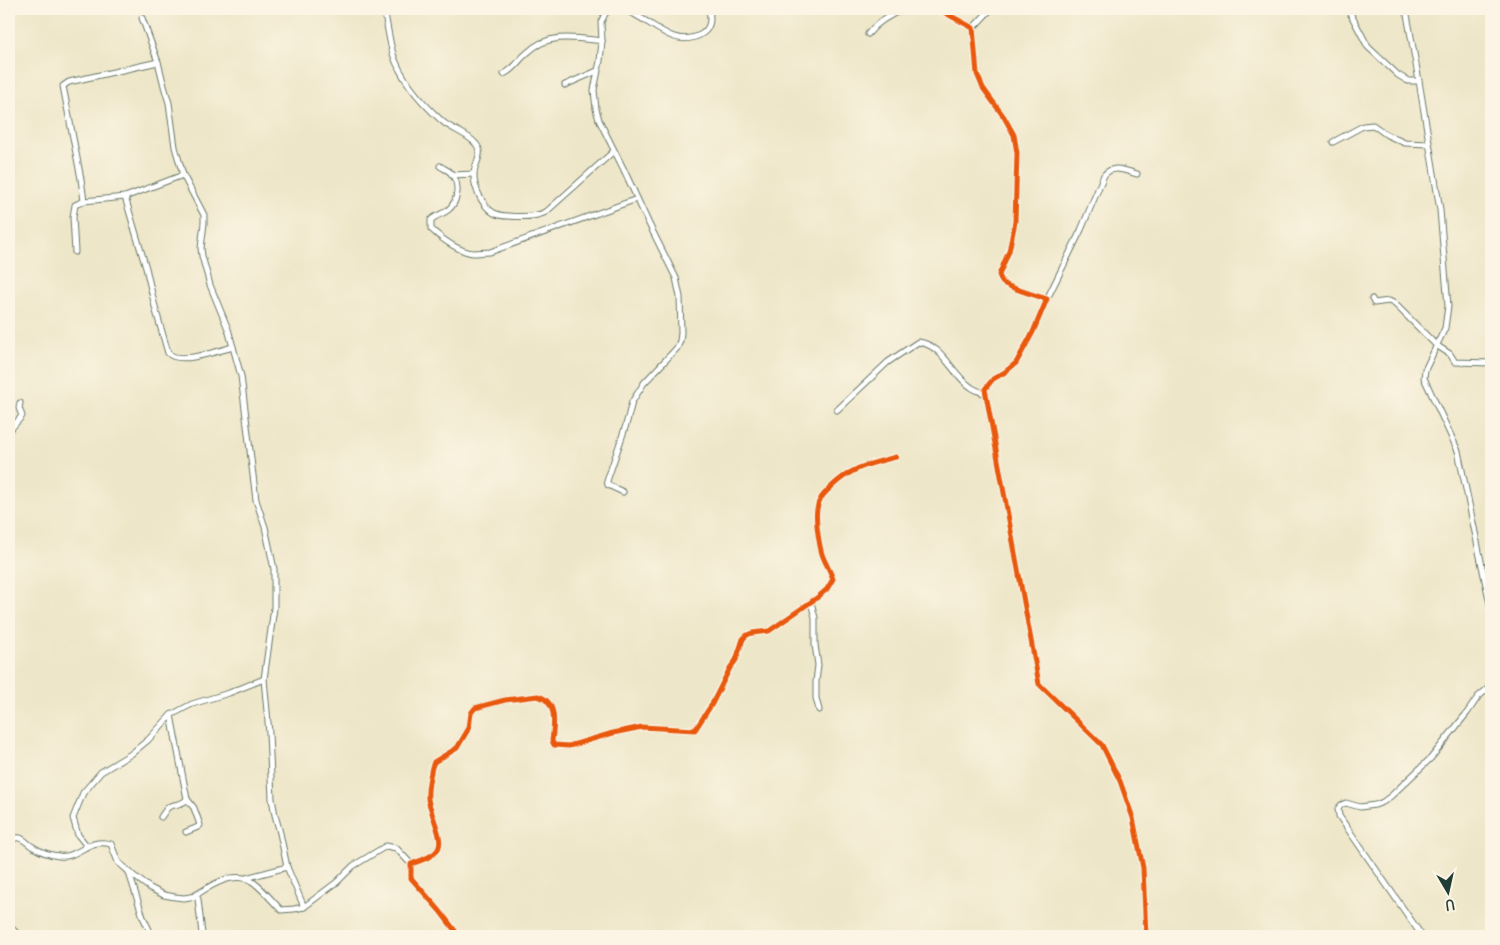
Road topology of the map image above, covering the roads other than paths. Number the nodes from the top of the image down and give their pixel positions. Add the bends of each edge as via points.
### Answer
1 (384, 9) edge
2 (710, 9) edge
3 (904, 9) edge
4 (938, 9) edge
5 (991, 9) edge
6 (1348, 9) edge
7 (1406, 9) edge
8 (142, 18) dead end
9 (973, 28) junction
10 (868, 34) dead end
11 (602, 41) junction
12 (158, 62) junction
13 (597, 71) junction
14 (504, 74) dead end
15 (1420, 82) junction
16 (565, 85) dead end
17 (1333, 142) dead end
18 (1429, 144) junction
19 (614, 151) junction
20 (440, 166) dead end
21 (183, 174) junction
22 (474, 174) junction
23 (1137, 174) dead end
24 (452, 175) junction
25 (125, 198) junction
26 (637, 199) junction
27 (84, 201) junction
28 (75, 252) dead end
29 (1372, 298) dead end
30 (1047, 299) junction
31 (1436, 345) junction
32 (233, 347) junction
33 (1491, 363) edge
34 (986, 394) junction
35 (20, 403) dead end
36 (837, 410) dead end
37 (9, 431) edge
38 (896, 457) dead end
39 (623, 492) dead end
40 (811, 602) junction
41 (1491, 609) edge
42 (264, 679) junction
43 (1491, 686) edge
44 (818, 710) dead end
45 (171, 715) junction
46 (186, 799) junction
47 (161, 817) dead end
48 (186, 832) dead end
49 (9, 841) edge
50 (87, 846) junction
51 (411, 864) junction
52 (287, 867) junction
53 (128, 871) junction
54 (245, 878) junction
55 (194, 896) junction
56 (304, 907) junction
57 (9, 926) edge
58 (202, 934) dead end
59 (20, 936) edge
60 (152, 936) edge
61 (459, 936) edge
62 (1146, 936) edge
63 (1422, 936) edge

1 - 22 street via 394,54 408,84 443,123 478,145 480,152
2 - 11 street via 709,27 688,39 666,34 626,11 610,10 604,13 601,22
3 - 10 street via 890,14
4 - 9 street
5 - 9 street
6 - 15 street via 1368,47 1398,75 1408,81
7 - 15 street
8 - 12 street
9 - 30 street via 977,74 1014,135 1017,153 1015,222 1009,251 999,275 1002,282
11 - 13 street
11 - 14 street via 564,37 549,40 527,53
12 - 21 street
12 - 27 street via 63,86
13 - 16 street
13 - 19 street via 594,90 596,110
15 - 18 street
17 - 18 street via 1363,126 1373,125 1405,143
18 - 31 street via 1440,210 1448,306 1444,328
19 - 22 street via 542,214 513,216 494,213 479,195
19 - 26 street
20 - 24 street
21 - 25 street
21 - 32 street via 204,215 202,256
22 - 24 street
23 - 30 street via 1115,168 1104,175
24 - 26 street via 457,189 456,200 447,211 431,220 430,226 454,245 474,253 490,252
25 - 27 street
25 - 32 street via 168,353 180,358
26 - 39 street via 676,278 681,333 677,348 644,383 632,402 608,481 608,485
27 - 28 street via 73,209
29 - 31 street via 1374,303 1389,301 1395,304
30 - 34 street via 1016,362 993,379 985,389
31 - 33 street via 1450,354 1455,362
31 - 41 street via 1424,378 1458,450
32 - 42 street via 241,376 256,500 274,569 274,608
34 - 36 street via 965,382 933,347 918,342 888,362
34 - 62 street via 1039,684 1102,745 1120,781 1133,818 1143,868
35 - 37 street via 22,416
38 - 40 street via 854,469 821,498 817,508 818,532 822,555 833,578 827,590
40 - 44 street via 815,618
40 - 51 street via 769,632 752,633 743,639 736,660 695,730 642,727 560,746 552,741 553,709 538,696 474,708 469,728 457,748 434,762 432,767 428,798 439,833 437,852
42 - 45 street via 192,704
42 - 52 street via 274,816
43 - 63 street via 1478,697 1431,758 1391,796 1375,804 1360,806 1346,803 1338,809 1339,816
45 - 46 street
45 - 50 street via 131,754 101,772 83,793 73,818 78,835
46 - 47 street via 184,803 168,807
46 - 48 street via 194,808 200,825
49 - 50 street via 20,838 34,848 66,857
50 - 53 street via 100,842 111,844 118,862
51 - 56 street via 396,848 386,846 353,866
51 - 61 street via 412,878
52 - 54 street
52 - 56 street
53 - 55 street via 164,895
53 - 60 street
54 - 55 street via 217,882
54 - 56 street via 281,910
55 - 58 street via 198,900
57 - 59 street

